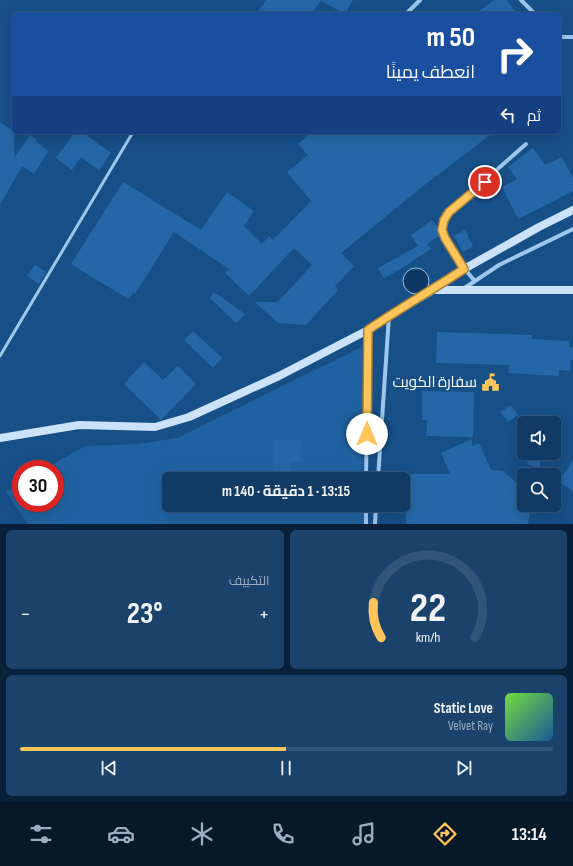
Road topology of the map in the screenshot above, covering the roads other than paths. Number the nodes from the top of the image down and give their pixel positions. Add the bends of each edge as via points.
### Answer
1 (420, 0) edge
2 (521, 0) edge
3 (408, 12) edge
4 (533, 12) edge
5 (561, 37) edge
6 (573, 37) edge
7 (132, 134) edge
8 (526, 144) dead end
9 (573, 210) edge
10 (573, 229) edge
11 (464, 269) junction
12 (474, 280) junction
13 (433, 290) junction
14 (462, 290) junction
15 (573, 290) edge
16 (389, 316) junction
17 (368, 330) junction
18 (0, 356) edge
19 (0, 438) edge
20 (366, 472) edge
21 (378, 472) edge
22 (366, 512) edge
23 (376, 512) edge
24 (366, 524) edge
25 (375, 524) edge

1 - 3 street
2 - 4 street
5 - 6 street
7 - 18 lane
8 - 11 street via 449,212 444,220 442,230 445,238
9 - 11 street
10 - 12 street
11 - 12 street
11 - 13 street
12 - 14 street
13 - 14 street
13 - 16 street
14 - 15 street
16 - 17 street
16 - 21 street
17 - 19 street via 279,376 189,418 155,427 79,425
17 - 20 street
22 - 24 street
23 - 25 street

